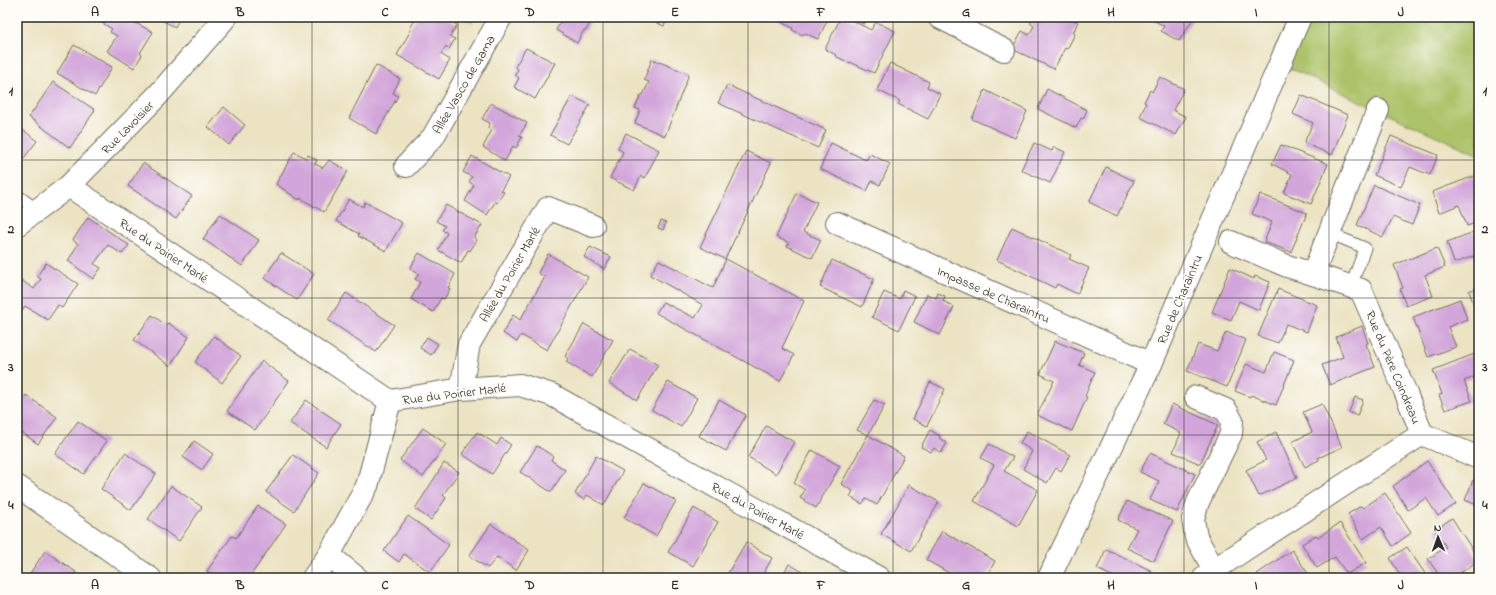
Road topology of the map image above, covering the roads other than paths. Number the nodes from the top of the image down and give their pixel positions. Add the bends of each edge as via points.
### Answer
1 (226, 17) edge
2 (501, 17) edge
3 (939, 17) edge
4 (1300, 17) edge
5 (1004, 50) dead end
6 (1378, 110) dead end
7 (406, 166) dead end
8 (69, 186) junction
9 (17, 196) edge
10 (37, 210) junction
11 (837, 223) dead end
12 (17, 225) edge
13 (593, 226) dead end
14 (1329, 233) junction
15 (1231, 242) dead end
16 (1313, 274) junction
17 (1350, 286) junction
18 (1151, 364) junction
19 (461, 389) junction
20 (1196, 397) dead end
21 (390, 401) junction
22 (1422, 434) junction
23 (1479, 458) edge
24 (17, 486) edge
25 (329, 555) junction
26 (1209, 574) edge
27 (150, 578) edge
28 (313, 578) edge
29 (357, 578) edge
30 (879, 578) edge
31 (1049, 578) edge

1 - 8 street, Rue Lavoisier via 158,95
2 - 7 street, Allée Vasco de Gama via 433,137
3 - 5 street
4 - 18 street, Rue de Charaintru
6 - 14 street
8 - 10 street, Rue Lavoisier
8 - 21 street, Rue du Poirier Marlé
9 - 10 lane
10 - 12 street, Rue Lavoisier
11 - 18 street, Impasse de Charaintru
13 - 19 street, Allée du Poirier Marlé via 548,208 469,344
14 - 16 street
14 - 17 lane via 1364,248
15 - 16 street, Rue du Père Coindreau
16 - 17 street, Rue du Père Coindreau
17 - 22 street, Rue du Père Coindreau via 1361,290
18 - 31 street, Rue de Charaintru
19 - 21 street, Rue du Poirier Marlé
19 - 30 street, Rue du Poirier Marlé via 520,385 552,395
20 - 26 street via 1226,410 1232,421 1231,434 1198,502 1193,519 1196,537
21 - 25 street via 367,486
22 - 23 street, Rue du Père Coindreau
22 - 26 street
24 - 27 street
25 - 28 street
25 - 29 street

